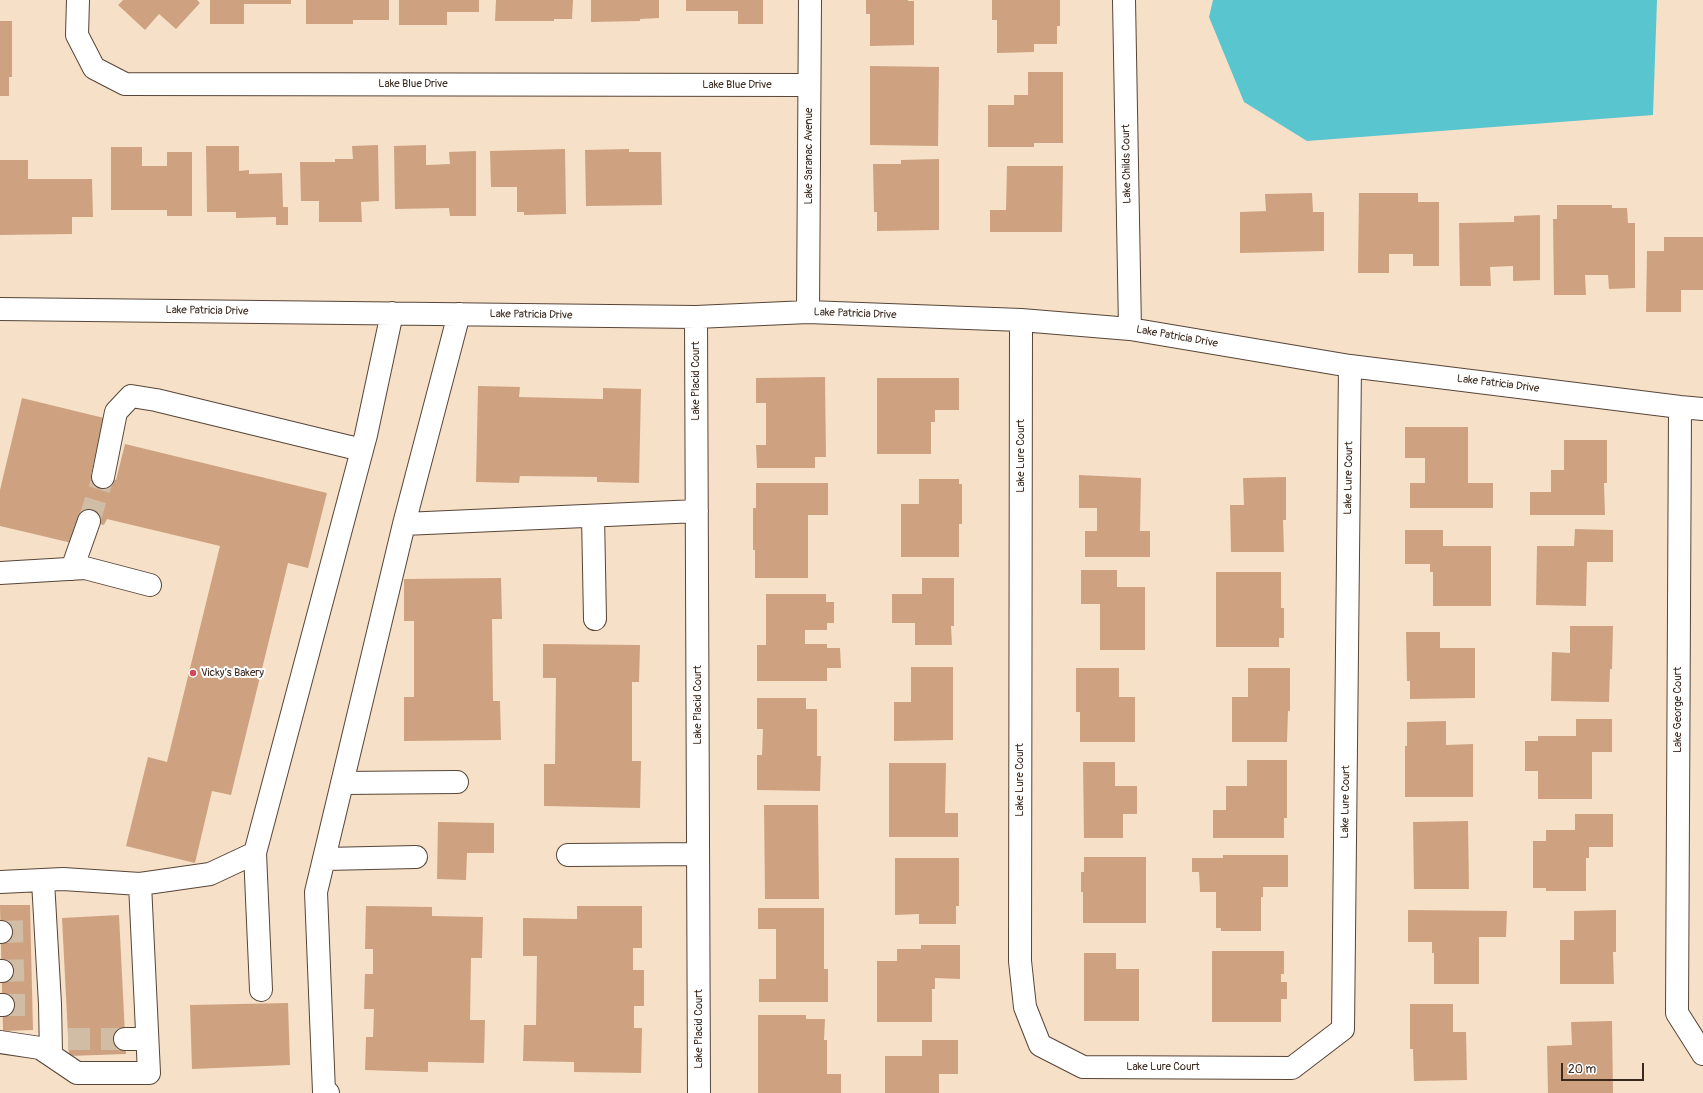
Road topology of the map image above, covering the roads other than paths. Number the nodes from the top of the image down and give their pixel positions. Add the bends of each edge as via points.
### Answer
1 (78, 0) edge
2 (810, 0) edge
3 (1124, 0) edge
4 (809, 85) junction
5 (0, 309) edge
6 (808, 312) junction
7 (392, 313) junction
8 (459, 314) junction
9 (696, 317) junction
10 (1021, 320) junction
11 (1130, 329) junction
12 (1350, 366) junction
13 (1680, 407) junction
14 (1703, 409) edge
15 (362, 450) junction
16 (103, 477) tunnel mouth
17 (697, 511) junction
18 (593, 516) junction
19 (89, 521) tunnel mouth
20 (404, 524) junction
21 (72, 569) junction
22 (0, 573) edge
23 (150, 585) dead end
24 (595, 619) dead end
25 (457, 782) dead end
26 (342, 784) junction
27 (255, 854) junction
28 (698, 854) junction
29 (568, 855) dead end
30 (416, 857) dead end
31 (324, 858) junction
32 (44, 881) junction
33 (0, 882) edge
34 (140, 884) junction
35 (261, 990) dead end
36 (125, 1039) tunnel mouth
37 (147, 1039) junction
38 (0, 1042) edge
39 (56, 1044) junction
40 (1703, 1054) edge
41 (328, 1093) edge
42 (699, 1093) edge

1 - 4 street, Lake Blue Drive via 77,35 94,68 125,84
2 - 4 street, Lake Saranac Avenue
3 - 11 street, Lake Childs Court
4 - 6 street, Lake Saranac Avenue
5 - 7 street, Lake Patricia Drive
6 - 9 street, Lake Patricia Drive
6 - 10 street, Lake Patricia Drive
7 - 8 street, Lake Patricia Drive
7 - 15 street
8 - 9 street, Lake Patricia Drive
8 - 20 street
9 - 17 street, Lake Placid Court
10 - 11 street, Lake Patricia Drive
10 - 12 street, Lake Lure Court via 1020,961 1025,1007 1040,1045 1083,1067 1292,1068 1343,1029
11 - 12 street, Lake Patricia Drive
12 - 13 street, Lake Patricia Drive
13 - 14 street, Lake Patricia Drive
13 - 40 street, Lake George Court via 1677,1013
15 - 16 street via 131,396 116,412
15 - 27 street
17 - 18 street
17 - 28 street, Lake Placid Court
18 - 20 street
18 - 24 street
19 - 21 street
20 - 26 street
21 - 22 street
21 - 23 street via 85,568
25 - 26 street
26 - 31 street
27 - 34 street via 210,874
27 - 35 street
28 - 29 street
28 - 42 street, Lake Placid Court
30 - 31 street
31 - 41 street via 316,892 324,1092
32 - 33 street
32 - 34 street via 63,879
32 - 39 street via 38,931 41,1005
34 - 37 street
36 - 37 street
37 - 39 street via 149,1073 77,1073
38 - 39 street via 40,1048

